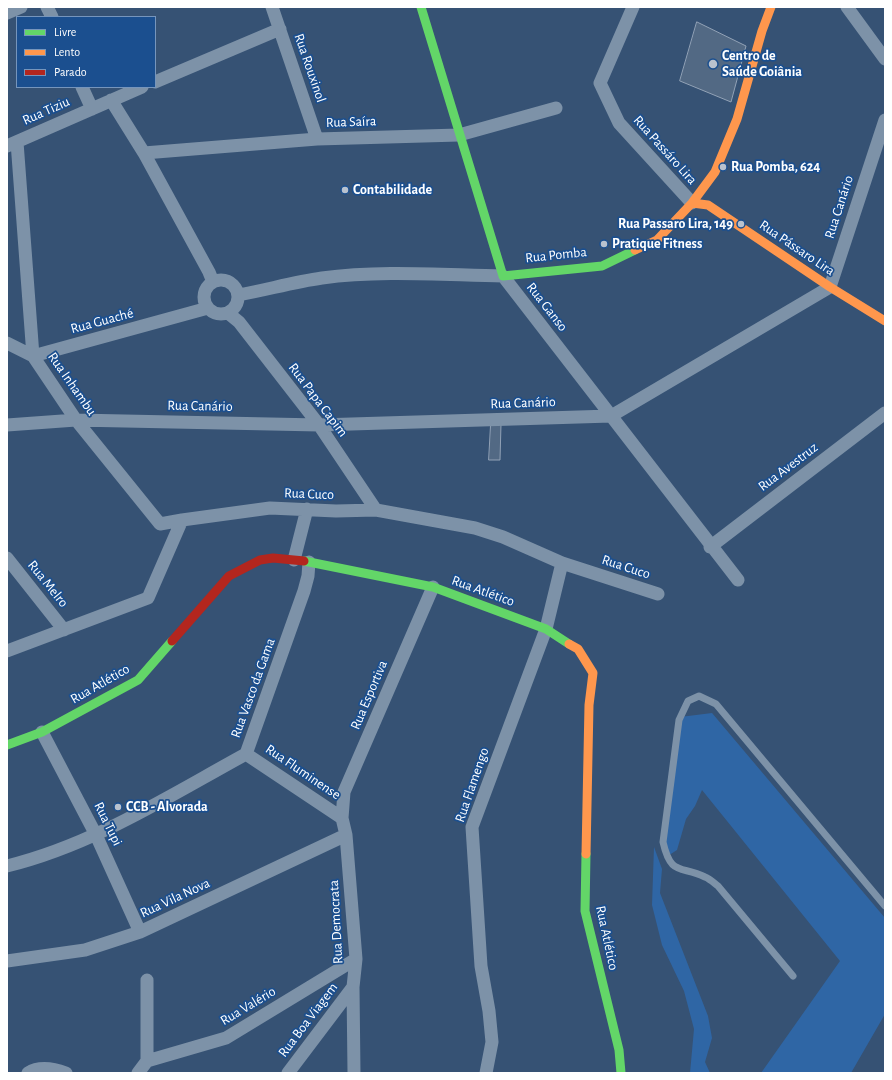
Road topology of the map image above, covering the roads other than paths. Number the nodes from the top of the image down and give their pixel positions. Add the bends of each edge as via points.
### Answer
1 (21, 7) edge
2 (47, 7) edge
3 (272, 7) edge
4 (421, 7) edge
5 (633, 7) edge
6 (771, 7) edge
7 (847, 7) edge
8 (7, 13) edge
9 (52, 16) edge
10 (280, 29) junction
11 (885, 59) edge
12 (156, 82) edge
13 (82, 88) edge
14 (140, 88) edge
15 (111, 100) junction
16 (556, 108) dead end
17 (92, 109) junction
18 (885, 120) edge
19 (460, 135) junction
20 (317, 139) junction
21 (12, 144) edge
22 (144, 153) junction
23 (692, 204) junction
24 (502, 276) junction
25 (213, 282) junction
26 (830, 287) junction
27 (238, 295) junction
28 (208, 308) junction
29 (228, 313) junction
30 (885, 322) edge
31 (7, 344) edge
32 (33, 356) junction
33 (885, 413) edge
34 (611, 416) junction
35 (76, 420) junction
36 (319, 424) junction
37 (7, 425) edge
38 (307, 510) junction
39 (376, 510) junction
40 (182, 520) junction
41 (710, 547) junction
42 (7, 558) edge
43 (294, 560) junction
44 (309, 562) junction
45 (562, 564) junction
46 (738, 580) dead end
47 (433, 587) junction
48 (658, 594) dead end
49 (546, 629) junction
50 (64, 630) junction
51 (7, 651) edge
52 (42, 732) junction
53 (7, 745) edge
54 (246, 754) junction
55 (342, 818) junction
56 (96, 835) junction
57 (346, 835) junction
58 (7, 866) edge
59 (885, 906) edge
60 (140, 932) junction
61 (356, 959) junction
62 (7, 961) edge
63 (793, 976) dead end
64 (147, 980) dead end
65 (353, 987) junction
66 (147, 1061) junction
67 (28, 1073) edge
68 (66, 1073) edge
69 (138, 1073) edge
70 (288, 1073) edge
71 (354, 1073) edge
72 (486, 1073) edge
73 (621, 1073) edge

1 - 8 street
2 - 9 street
3 - 10 street, Rua Rouxinol
4 - 19 street, Rua Ganso
5 - 23 street, Rua Passáro Lira via 600,82 619,123
6 - 23 street, Rua Pomba via 737,119 715,172
7 - 11 street
10 - 12 street
10 - 20 street, Rua Rouxinol
13 - 17 street
14 - 15 street, Rua Tiziu
15 - 17 street, Rua Tiziu
15 - 22 street
16 - 19 street, Rua Saíra
17 - 21 street, Rua Tiziu
18 - 26 street, Rua Canário
19 - 20 street, Rua Saíra
19 - 24 street, Rua Ganso
20 - 22 street, Rua Saíra
21 - 32 street, Rua Inhambu
22 - 25 street
23 - 24 street, Rua Pomba via 657,240 602,266
23 - 26 street, Rua Pássaro Lira via 708,205
24 - 27 street, Rua Pomba via 427,274 322,278
24 - 34 street, Rua Ganso
25 - 27 street via 229,282
25 - 28 street via 204,294
26 - 30 street, Rua Pássaro Lira
26 - 34 street, Rua Canário
27 - 29 street via 236,306
28 - 29 street via 217,314
28 - 32 street, Rua Guaché
29 - 36 street, Rua Papa Capim via 239,322
31 - 32 street
32 - 35 street, Rua Inhambu
33 - 41 street, Rua Avestruz
34 - 36 street, Rua Canário
34 - 41 street, Rua Ganso
35 - 36 street, Rua Canário
35 - 37 street, Rua Canário
35 - 40 street, Rua Inhambu via 160,524
36 - 39 street, Rua Papa Capim
38 - 39 street, Rua Cuco
38 - 40 street, Rua Cuco via 270,508
38 - 43 street
39 - 45 street, Rua Cuco via 475,528 504,537
40 - 50 street via 148,598
41 - 46 street, Rua Ganso
42 - 50 street, Rua Melro
43 - 44 street, Rua Atlético
43 - 52 street, Rua Atlético via 260,560 229,576 138,680
44 - 47 street, Rua Atlético
44 - 54 street, Rua Vasco da Gama via 304,590
45 - 48 street, Rua Cuco
45 - 49 street, Rua Flamengo
47 - 49 street, Rua Atlético
47 - 55 street, Rua Esportiva via 344,792
49 - 72 street, Rua Flamengo via 472,827 481,966 490,1011 492,1042
49 - 73 street, Rua Atlético via 578,649 593,673 589,705 585,911 618,1050
50 - 51 street
52 - 53 street, Rua Atlético
52 - 56 street, Rua Tupi
54 - 55 street, Rua Fluminense
54 - 56 street, Rua Vasco da Gama
55 - 57 street, Rua Democrata
56 - 58 street, Rua Vasco da Gama via 56,852
56 - 60 street, Rua Tupi
57 - 60 street, Rua Vila Nova
57 - 61 street, Rua Democrata
59 - 63 lane via 716,704 699,696 688,701 679,720 663,842 666,857 677,869 705,877 718,886
60 - 62 street, Rua Vila Nova via 85,950
61 - 65 street, Rua Democrata
61 - 66 street, Rua Valério via 226,1038
64 - 66 street
65 - 70 street, Rua Boa Viagem
65 - 71 street, Rua Democrata
66 - 69 street
67 - 68 street via 33,1070 56,1069

